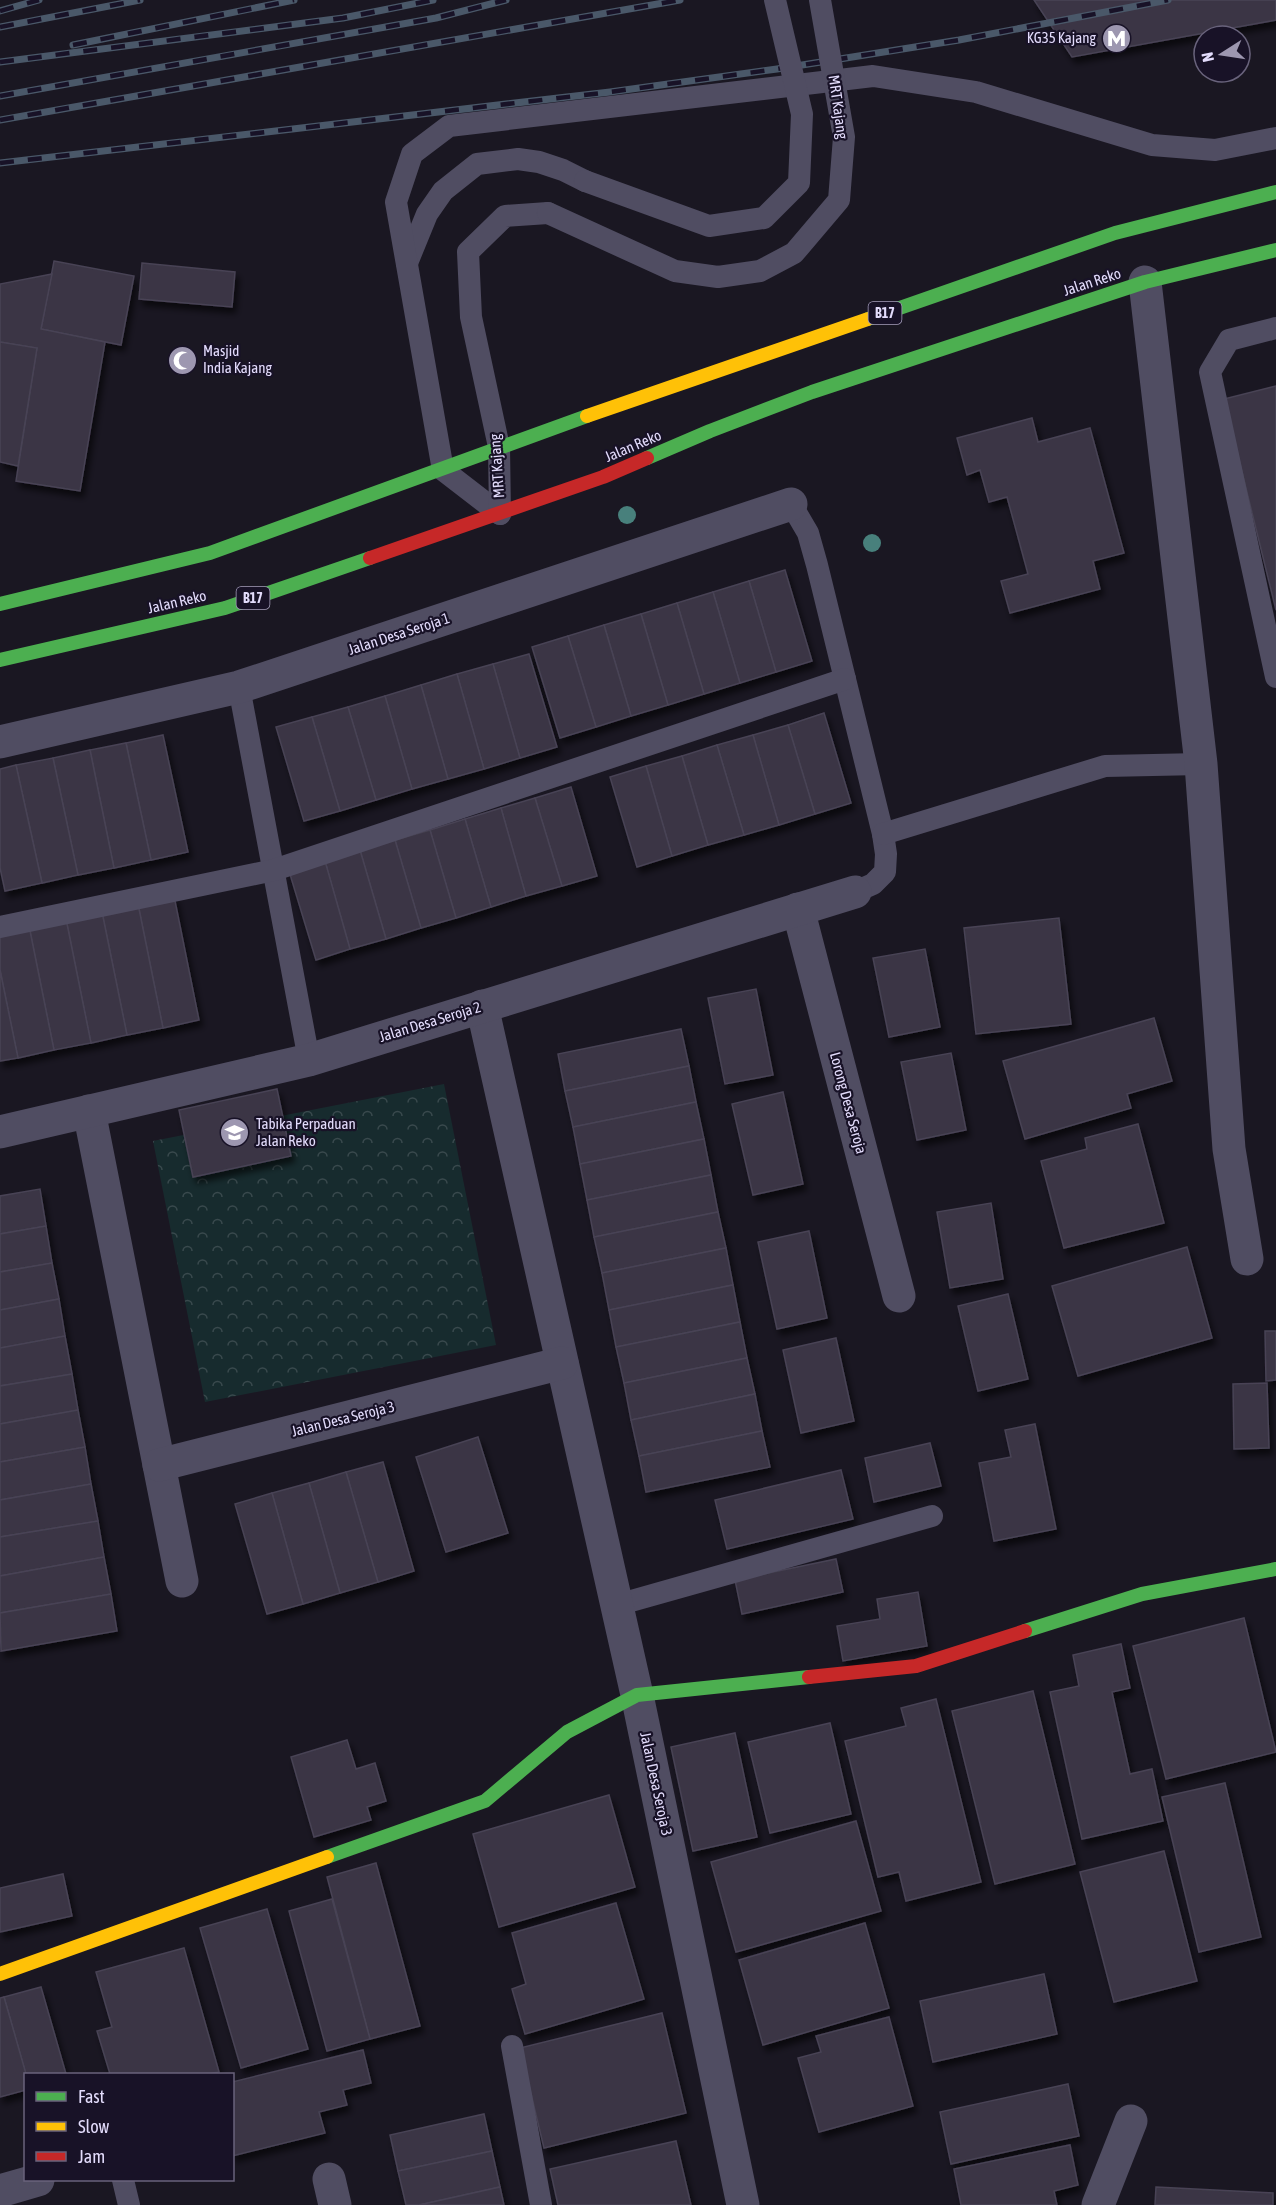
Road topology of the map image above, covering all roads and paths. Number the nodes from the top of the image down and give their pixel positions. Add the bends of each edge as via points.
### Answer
1 (776, 0) edge
2 (820, 0) edge
3 (1276, 138) edge
4 (1276, 192) edge
5 (1276, 250) edge
6 (406, 263) junction
7 (1145, 282) junction
8 (1276, 328) edge
9 (499, 447) junction
10 (443, 470) junction
11 (791, 504) joint
12 (500, 514) junction
13 (0, 604) edge
14 (0, 660) edge
15 (1276, 677) edge
16 (845, 679) junction
17 (239, 687) junction
18 (0, 742) edge
19 (1201, 764) junction
20 (883, 834) junction
21 (274, 870) junction
22 (855, 892) joint
23 (798, 909) junction
24 (0, 927) edge
25 (482, 1006) junction
26 (309, 1060) junction
27 (89, 1111) junction
28 (0, 1132) edge
29 (1247, 1259) dead end
30 (898, 1296) dead end
31 (562, 1364) junction
32 (159, 1465) junction
33 (932, 1516) dead end
34 (1276, 1569) edge
35 (182, 1581) dead end
36 (617, 1605) junction
37 (637, 1695) junction
38 (0, 1974) edge
39 (512, 2046) dead end
40 (1131, 2121) dead end
41 (34, 2181) edge
42 (123, 2181) edge
43 (0, 2190) edge
44 (129, 2205) edge
45 (541, 2205) edge
46 (743, 2205) edge
47 (1098, 2205) edge

1 - 6 lane, bridge via 802,114 799,183 764,218 709,226 539,162 518,159 477,164 443,191 427,214
2 - 9 lane, MRT Kajang, bridge via 844,137 839,200 794,253 760,271 718,277 675,271 548,213 506,216 468,252 471,317
3 - 6 lane via 1215,150 1152,145 976,92 873,76 449,126 412,154 396,202
4 - 9 main road, B17 via 1115,232
5 - 7 main road, Jalan Reko / B17
6 - 10 lane
7 - 12 main road, Jalan Reko / B17 via 812,392 603,477
7 - 19 street
8 - 15 lane via 1229,340 1210,372
9 - 10 main road, B17
9 - 12 lane, MRT Kajang
10 - 12 lane, MRT Kajang
10 - 13 main road, B17 via 210,553
11 - 16 lane via 808,533
11 - 17 street, Jalan Desa Seroja 1
12 - 14 main road, Jalan Reko / B17 via 225,608
16 - 20 lane
16 - 21 lane
17 - 18 street, Jalan Desa Seroja 1
17 - 21 lane
19 - 20 lane via 1105,766
19 - 29 street via 1229,1149
20 - 22 lane via 885,872 873,884
21 - 24 lane
21 - 26 lane
22 - 23 street, Jalan Desa Seroja 2
23 - 25 street, Jalan Desa Seroja 2
23 - 30 street, Lorong Desa Seroja
25 - 26 street, Jalan Desa Seroja 2
25 - 31 street, Jalan Desa Seroja 3
26 - 27 street, Jalan Desa Seroja 2
27 - 28 street, Jalan Desa Seroja 2
27 - 32 street
31 - 32 street, Jalan Desa Seroja 3
31 - 36 street, Jalan Desa Seroja 3
32 - 35 street
33 - 36 lane
34 - 37 main road via 1143,1594 916,1666
36 - 37 street, Jalan Desa Seroja 3
37 - 38 main road via 567,1732 485,1801
37 - 46 street, Jalan Desa Seroja 3
39 - 45 lane
40 - 47 street
41 - 43 street
42 - 44 lane

